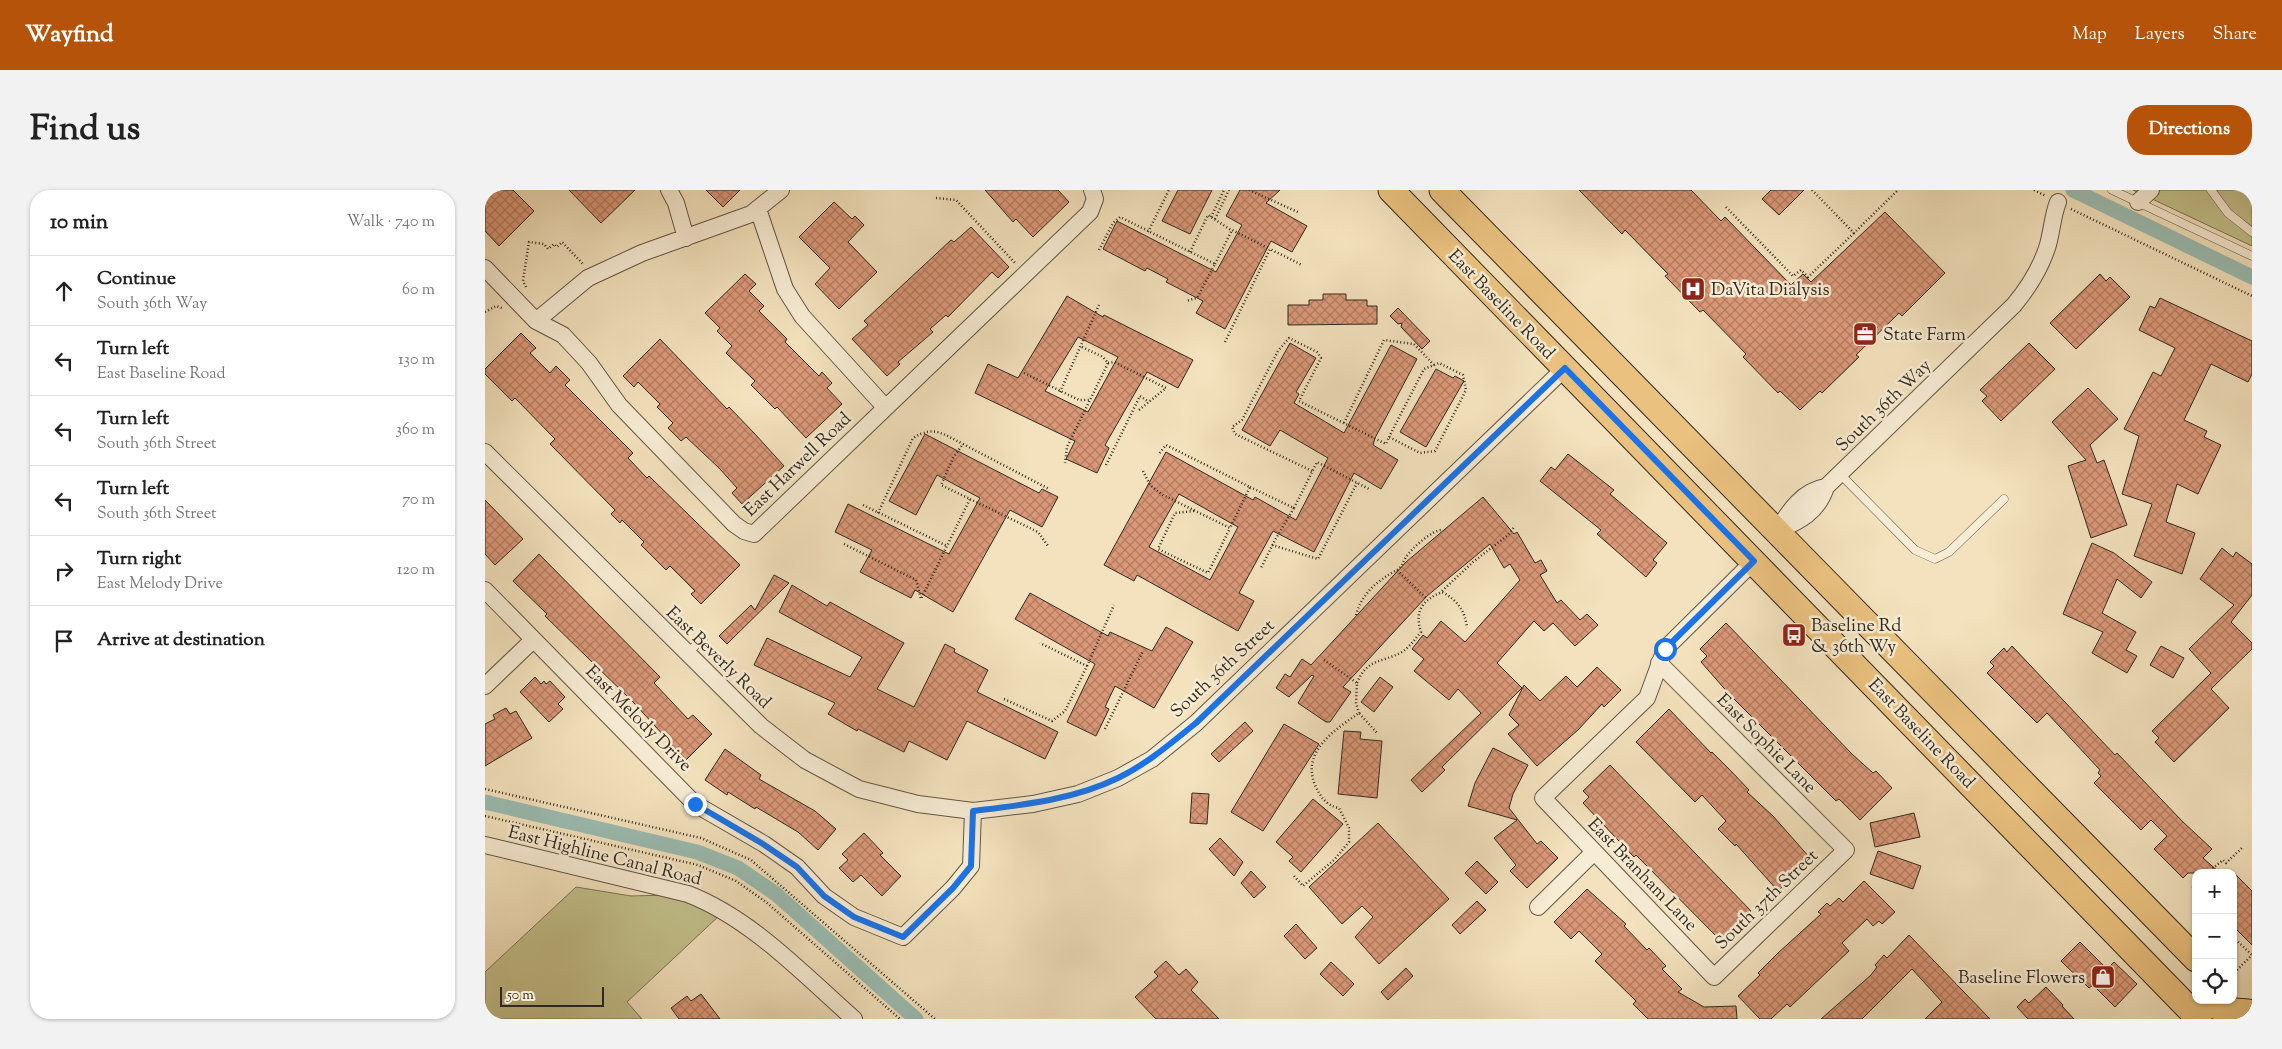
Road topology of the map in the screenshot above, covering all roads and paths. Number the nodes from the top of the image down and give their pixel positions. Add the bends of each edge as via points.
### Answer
1 (669, 190) edge
2 (781, 190) edge
3 (1169, 190) edge
4 (1225, 190) edge
5 (1229, 190) edge
6 (1249, 190) edge
7 (1391, 190) edge
8 (1442, 190) edge
9 (1812, 190) edge
10 (1898, 190) edge
11 (2034, 190) edge
12 (2112, 190) edge
13 (2151, 190) edge
14 (2211, 190) edge
15 (1093, 195) edge
16 (935, 198) dead end
17 (2058, 202) junction
18 (2138, 202) junction
19 (1726, 207) dead end
20 (758, 209) junction
21 (1300, 214) dead end
22 (1211, 217) junction
23 (1215, 218) junction
24 (1232, 230) junction
25 (1148, 232) junction
26 (2252, 232) edge
27 (1853, 233) junction
28 (686, 238) junction
29 (1270, 249) junction
30 (1099, 250) dead end
31 (1190, 252) junction
32 (2252, 256) edge
33 (583, 264) dead end
34 (1016, 264) dead end
35 (1215, 264) junction
36 (1302, 265) dead end
37 (485, 268) edge
38 (526, 288) dead end
39 (2252, 296) edge
40 (1186, 301) dead end
41 (1099, 305) dead end
42 (485, 312) edge
43 (509, 315) dead end
44 (536, 321) junction
45 (1591, 341) junction
46 (1225, 342) dead end
47 (1081, 347) junction
48 (1108, 363) junction
49 (1434, 365) junction
50 (1565, 368) junction
51 (1024, 373) dead end
52 (1060, 392) junction
53 (1090, 400) junction
54 (1149, 402) junction
55 (885, 407) junction
56 (1139, 410) dead end
57 (1344, 423) junction
58 (1389, 437) junction
59 (963, 444) junction
60 (485, 452) edge
61 (1158, 455) dead end
62 (1065, 463) dead end
63 (1106, 465) dead end
64 (1143, 471) dead end
65 (1312, 471) junction
66 (1839, 474) junction
67 (1357, 483) junction
68 (1250, 487) junction
69 (1049, 489) dead end
70 (1369, 489) dead end
71 (970, 498) junction
72 (2004, 499) dead end
73 (863, 505) dead end
74 (1294, 508) junction
75 (1195, 511) junction
76 (878, 513) junction
77 (1515, 526) dead end
78 (1230, 528) junction
79 (1443, 530) dead end
80 (1777, 531) junction
81 (844, 544) dead end
82 (1272, 545) junction
83 (947, 546) junction
84 (1048, 546) dead end
85 (1754, 561) junction
86 (1261, 568) dead end
87 (1397, 570) junction
88 (485, 590) edge
89 (1442, 592) junction
90 (1427, 598) junction
91 (1114, 606) dead end
92 (1355, 615) dead end
93 (1467, 628) dead end
94 (703, 638) dead end
95 (533, 640) junction
96 (1040, 643) dead end
97 (1143, 651) dead end
98 (687, 653) junction
99 (1324, 660) dead end
100 (1659, 663) junction
101 (1087, 666) junction
102 (1357, 682) junction
103 (485, 686) edge
104 (1004, 698) dead end
105 (1359, 713) junction
106 (1105, 729) dead end
107 (1377, 733) dead end
108 (2026, 786) junction
109 (485, 789) edge
110 (973, 811) junction
111 (1999, 812) junction
112 (485, 845) edge
113 (2243, 847) dead end
114 (1846, 850) joint
115 (1594, 852) junction
116 (2212, 869) edge
117 (1294, 876) dead end
118 (1538, 907) dead end
119 (2237, 941) edge
120 (2125, 942) junction
121 (2192, 955) edge
122 (2252, 955) edge
123 (2237, 970) dead end
124 (1713, 977) joint
125 (2192, 988) edge
126 (845, 1016) edge
127 (935, 1019) edge
128 (2199, 1019) edge

1 - 28 street
2 - 20 street
3 - 25 path
4 - 22 path
5 - 23 path
6 - 21 path
7 - 50 main road, East Baseline Road
8 - 45 main road, East Baseline Road
9 - 27 path
10 - 27 path
11 - 17 path
12 - 18 lane
13 - 18 street
14 - 26 lane via 2228,213
15 - 55 street, East Harwell Road via 1090,212
16 - 34 path via 956,200
17 - 39 path
17 - 66 street, South 36th Way via 2052,217 2048,247 2032,282 2014,305
18 - 32 lane
19 - 27 path via 1793,276 1801,270 1808,277
20 - 28 street
20 - 55 street via 785,289 802,316
22 - 23 path
22 - 31 path via 1208,215
23 - 24 path
24 - 29 path
24 - 35 path
25 - 30 path via 1120,217 1113,223
25 - 31 path
28 - 44 street via 641,253 587,278
29 - 36 path
29 - 46 path
31 - 35 path
33 - 38 path via 562,242 548,249 544,244 529,242 523,281
35 - 40 path via 1197,298
37 - 44 street, East Harwell Road
41 - 47 path
42 - 43 path via 496,306
44 - 55 street, East Harwell Road via 563,334 619,405 734,524 754,534
45 - 50 main road
45 - 80 main road, East Baseline Road
47 - 48 path via 1103,357
47 - 52 path
48 - 53 path
48 - 54 path via 1114,362 1166,388
49 - 57 path via 1415,344 1384,340
49 - 58 path via 1424,369
49 - 58 path via 1439,363 1463,375 1466,390 1435,451 1420,453
50 - 85 main road, East Baseline Road
50 - 110 street, South 36th Street via 1196,723 1151,759 1118,778 1078,794 1033,804
51 - 52 path
52 - 53 path via 1079,400
53 - 62 path via 1067,447
54 - 56 path
54 - 63 path via 1140,396
57 - 58 path via 1386,444
57 - 65 path via 1299,401 1321,358 1317,352 1289,338 1278,350 1243,420 1232,427 1235,434
59 - 69 path
59 - 71 path via 941,485
59 - 76 path via 935,430 923,431 913,438
60 - 98 street, East Beverly Road
61 - 68 path via 1166,446
64 - 75 path via 1156,490
65 - 67 path via 1317,462
65 - 74 path
66 - 72 lane via 1915,550 1935,559 1949,552
66 - 80 street, South 36th Way via 1826,487 1812,489 1790,510
67 - 70 path
67 - 82 path via 1318,559
68 - 74 path
68 - 78 path
71 - 83 path
71 - 84 path via 1038,532
73 - 76 path
74 - 82 path
75 - 78 path
75 - 78 path via 1175,513 1158,549 1209,573
76 - 83 path
77 - 89 path
79 - 87 path via 1435,531 1407,555
80 - 85 main road
80 - 108 main road, East Baseline Road
81 - 83 path via 916,580 921,599
82 - 86 path
85 - 100 street via 1665,649
85 - 111 main road, East Baseline Road
87 - 90 path
87 - 92 path via 1367,593
88 - 95 street, East Melody Drive
89 - 90 path
89 - 93 path via 1459,603
90 - 102 path via 1421,608 1421,632 1408,648 1369,665
91 - 101 path
94 - 98 lane
95 - 103 street
95 - 110 street, East Melody Drive via 695,804 797,867 824,896 854,917 903,937 971,866
96 - 101 path
97 - 106 path
98 - 110 street, East Beverly Road via 761,726 813,764 859,789 918,804
99 - 102 path
100 - 114 street, East Sophie Lane
100 - 115 street, East Branham Lane via 1647,698 1543,798
101 - 104 path via 1065,711 1052,722
102 - 105 path
105 - 107 path
105 - 117 path via 1327,736 1311,766 1319,795 1329,805 1339,808 1349,828 1349,842 1334,860 1303,886
108 - 111 main road
108 - 121 main road, East Baseline Road
109 - 127 path via 701,838 751,860
111 - 120 main road, East Baseline Road
112 - 126 street, East Highline Canal Road via 688,894 714,904 766,942
113 - 116 path via 2226,863 2223,860
114 - 124 street, South 37th Street
115 - 118 street
115 - 124 street, East Branham Lane
119 - 122 path
120 - 125 main road via 2169,966
120 - 128 main road, East Baseline Road
122 - 123 path

